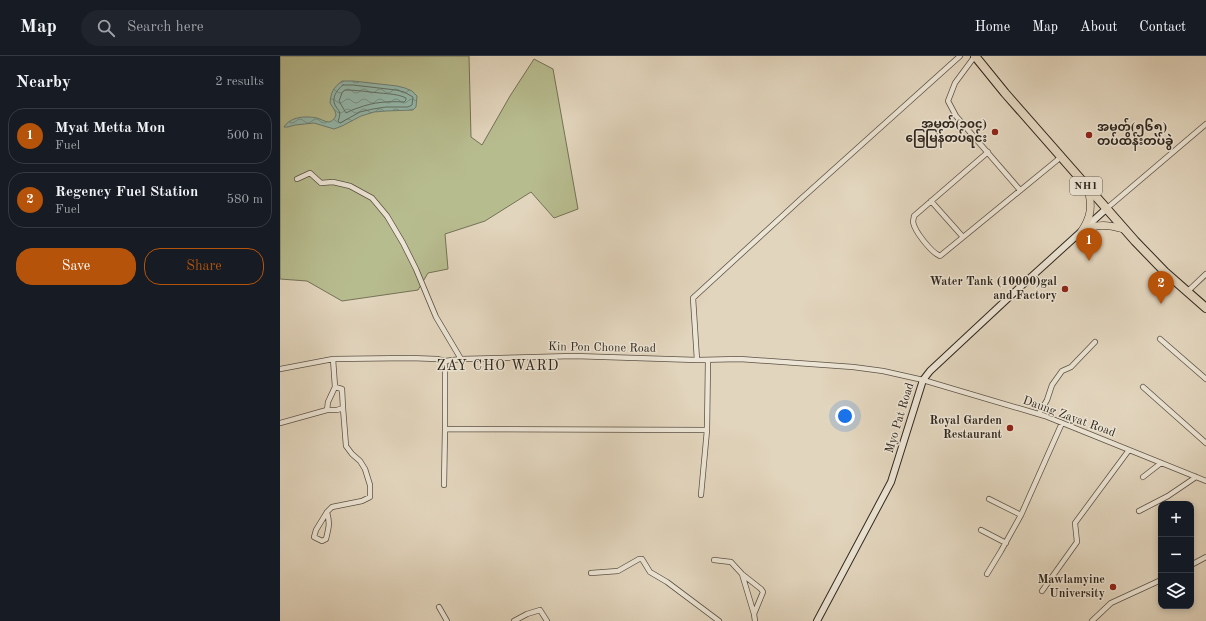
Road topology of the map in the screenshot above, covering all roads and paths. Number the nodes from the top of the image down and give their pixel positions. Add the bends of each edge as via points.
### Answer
1 (960, 56) edge
2 (975, 56) edge
3 (1206, 124) edge
4 (988, 152) junction
5 (1061, 157) junction
6 (297, 179) dead end
7 (1088, 188) junction
8 (1020, 190) junction
9 (931, 201) junction
10 (1106, 209) junction
11 (1124, 229) junction
12 (1081, 232) junction
13 (963, 237) junction
14 (1206, 274) edge
15 (1187, 292) junction
16 (1206, 308) edge
17 (1160, 339) dead end
18 (1095, 342) dead end
19 (334, 359) junction
20 (461, 359) junction
21 (697, 360) junction
22 (708, 360) junction
23 (446, 361) junction
24 (280, 369) edge
25 (1206, 379) edge
26 (923, 380) junction
27 (335, 387) junction
28 (1142, 387) dead end
29 (343, 408) junction
30 (327, 410) junction
31 (1038, 414) junction
32 (280, 423) edge
33 (1062, 423) junction
34 (446, 429) junction
35 (707, 430) junction
36 (1206, 443) edge
37 (1128, 450) junction
38 (1161, 463) junction
39 (1143, 477) dead end
40 (1196, 477) junction
41 (1205, 479) edge
42 (444, 485) dead end
43 (701, 495) dead end
44 (989, 499) dead end
45 (1139, 511) dead end
46 (327, 512) junction
47 (1021, 515) junction
48 (981, 530) dead end
49 (1006, 543) junction
50 (1206, 557) edge
51 (714, 560) dead end
52 (1194, 563) edge
53 (591, 573) dead end
54 (742, 574) junction
55 (987, 574) dead end
56 (1158, 581) edge
57 (1042, 591) dead end
58 (438, 607) dead end
59 (754, 614) junction
60 (447, 621) edge
61 (514, 621) edge
62 (547, 621) edge
63 (719, 621) edge
64 (755, 621) edge
65 (817, 621) edge
66 (1092, 621) edge

1 - 21 street via 693,298
2 - 4 street via 955,83 948,101 956,116
2 - 5 highway, NH1
3 - 10 street
4 - 8 street
4 - 9 street
5 - 7 highway, NH1
5 - 8 street
6 - 20 street via 310,173 321,183 333,182 350,186 372,198 388,216 403,243 436,317
7 - 10 highway, NH1
7 - 12 main road via 1091,200 1089,219
8 - 13 street
9 - 13 street
9 - 13 street via 914,216 913,222 934,254 940,256
10 - 11 highway, NH1
10 - 12 main road, Myo Pat Road
11 - 12 main road via 1095,226
11 - 15 highway, NH1
12 - 26 main road, Myo Pat Road
14 - 15 street
15 - 16 highway, NH1
17 - 25 street
18 - 31 street via 1071,367 1062,371
19 - 23 street, Kin Pon Chone Road via 410,358
19 - 24 street, Kin Pon Chone Road
19 - 27 street
20 - 21 street, Kin Pon Chone Road via 574,356
20 - 23 street, Kin Pon Chone Road
21 - 22 street, Kin Pon Chone Road
22 - 26 street, Kin Pon Chone Road via 740,359 853,367
22 - 35 street
23 - 34 street
26 - 31 street, Daung Zayat Road
26 - 65 main road, Myo Pat Road via 891,482
27 - 29 street via 342,389
27 - 30 street
28 - 36 street
29 - 30 street
29 - 46 street via 346,446 366,469 370,497 332,507
30 - 32 street
31 - 33 street, Daung Zayat Road
33 - 37 street, Daung Zayat Road
33 - 47 street
34 - 35 street
34 - 42 street
35 - 43 street
37 - 38 street, Daung Zayat Road
37 - 57 street via 1075,523 1077,542
38 - 39 street
38 - 40 street, Daung Zayat Road
40 - 41 street, Daung Zayat Road
40 - 45 street
44 - 47 street
46 - 46 street via 314,537 322,541 329,529
47 - 49 street
48 - 49 street
49 - 55 street
50 - 52 street
51 - 54 street via 731,562
53 - 63 street via 618,571 642,559 650,572
54 - 59 street
54 - 59 street via 763,592
56 - 66 street via 1111,602
58 - 60 street
59 - 64 street
61 - 62 street via 540,610

